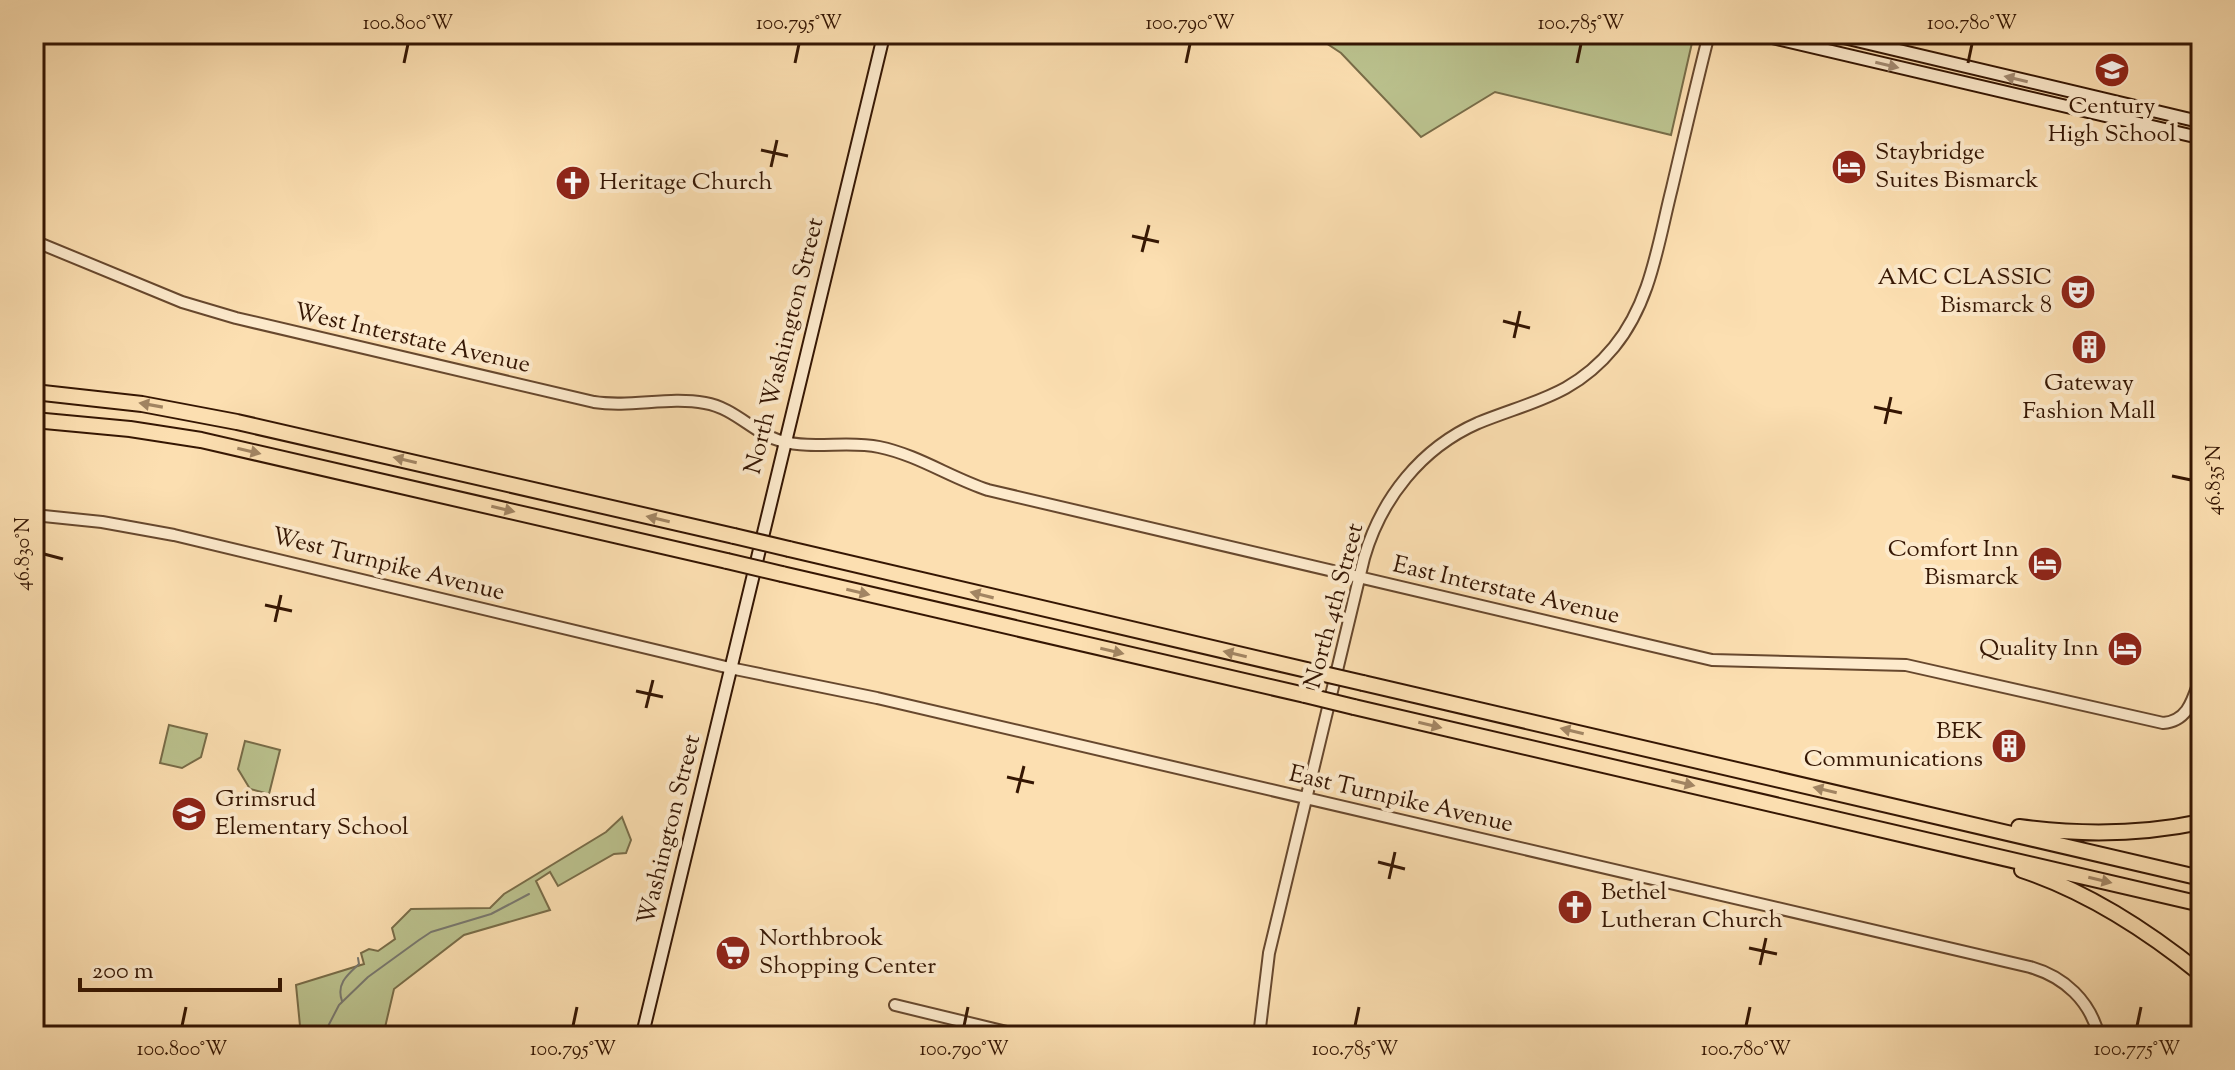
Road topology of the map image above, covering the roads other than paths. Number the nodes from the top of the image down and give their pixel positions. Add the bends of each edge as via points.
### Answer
1 (884, 34) edge
2 (1709, 34) edge
3 (1757, 34) edge
4 (1829, 34) edge
5 (2201, 122) edge
6 (2201, 138) edge
7 (34, 241) edge
8 (34, 392) edge
9 (34, 420) edge
10 (785, 442) junction
11 (34, 515) edge
12 (1360, 577) junction
13 (730, 668) junction
14 (2201, 676) edge
15 (1307, 798) junction
16 (1873, 802) junction
17 (1817, 815) junction
18 (2201, 822) edge
19 (2201, 878) edge
20 (2201, 904) edge
21 (2201, 974) edge
22 (895, 1005) dead end
23 (642, 1036) edge
24 (1023, 1036) edge
25 (1259, 1036) edge
26 (2099, 1036) edge

1 - 10 main road, North Washington Street
2 - 12 street, North 4th Street via 1650,278 1630,326 1603,360 1571,385 1539,403 1461,431 1425,458 1384,509
3 -> 6 main road
5 -> 4 main road
7 - 10 street, West Interstate Avenue via 227,316 594,402 705,403
16 -> 8 highway, bridge via 237,422
9 -> 17 highway, bridge via 201,440
10 - 12 street, East Interstate Avenue via 884,448 988,490
10 - 13 main road, North Washington Street
11 - 13 street, West Turnpike Avenue via 174,535
12 - 14 street, East Interstate Avenue via 1717,661 1906,665 2156,723 2183,717
12 - 15 street, North 4th Street
13 - 15 street, East Turnpike Avenue
13 - 23 main road, Washington Street
15 - 25 street, North 4th Street via 1266,967
15 - 26 street, East Turnpike Avenue via 2030,967 2059,979 2083,1002
16 - 18 highway via 2051,831 2139,832
16 - 19 highway
17 -> 20 highway
17 - 21 highway via 2056,883 2126,920
22 - 24 street

